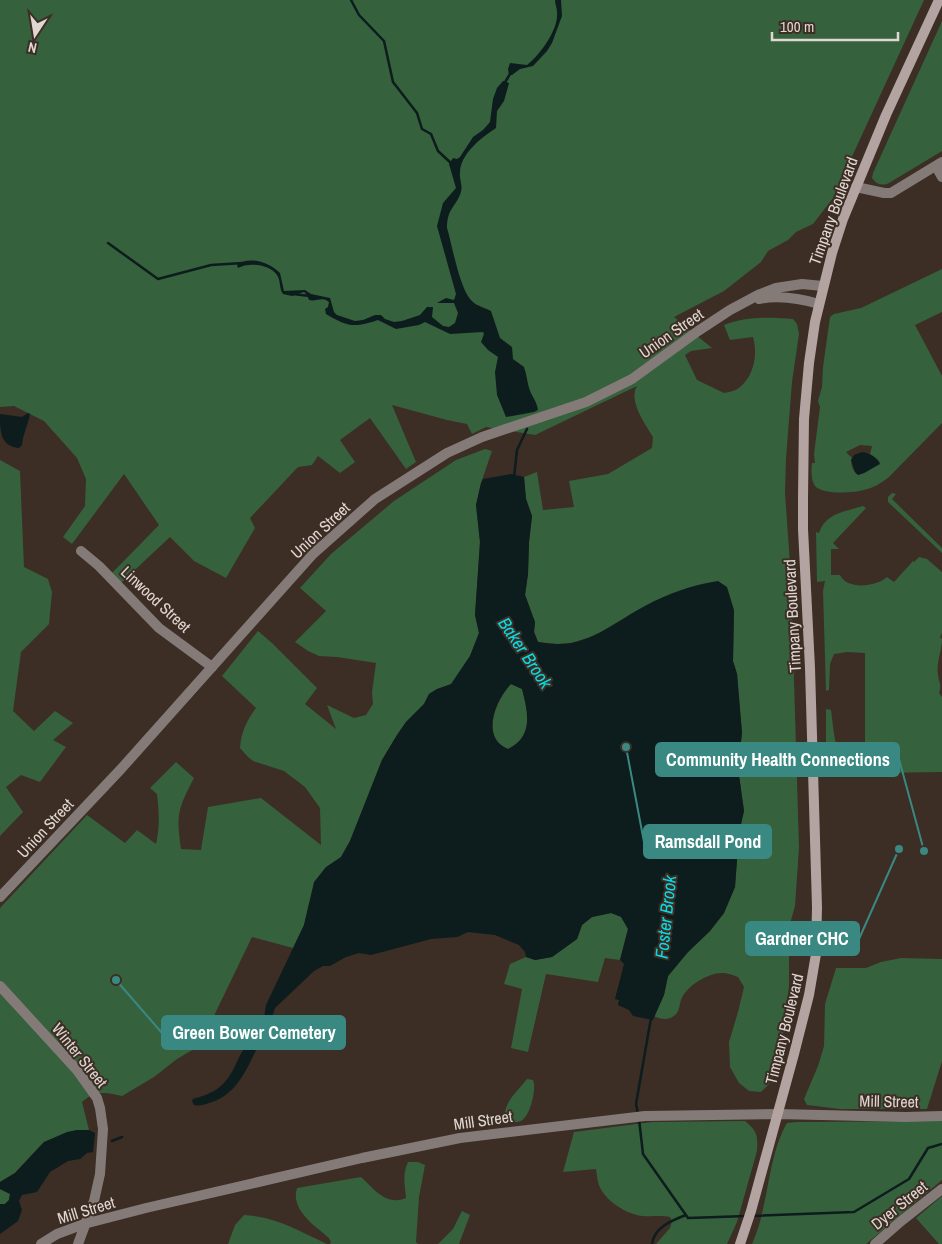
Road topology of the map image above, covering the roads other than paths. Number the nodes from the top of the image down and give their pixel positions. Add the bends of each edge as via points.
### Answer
1 (938, 0) edge
2 (939, 164) edge
3 (942, 177) edge
4 (856, 187) junction
5 (823, 286) junction
6 (748, 302) junction
7 (819, 304) junction
8 (81, 551) dead end
9 (212, 667) junction
10 (0, 897) edge
11 (0, 986) edge
12 (778, 1114) junction
13 (942, 1116) edge
14 (942, 1189) edge
15 (84, 1224) junction
16 (41, 1244) edge
17 (78, 1244) edge
18 (740, 1244) edge
19 (875, 1244) edge

1 - 4 main road, Timpany Boulevard
2 - 3 street
2 - 4 street via 891,193
4 - 5 main road, Timpany Boulevard via 837,235
5 - 6 street via 807,283 776,288
5 - 7 main road, Timpany Boulevard
6 - 7 street via 775,297
6 - 9 street, Union Street via 730,310 632,379 586,402 482,437 447,453 375,499 313,554
7 - 12 main road, Timpany Boulevard via 807,386 802,479 817,898 816,954 809,995
8 - 9 street, Linwood Street via 159,628
9 - 10 street, Union Street
11 - 15 street, Winter Street via 63,1054 97,1098 103,1123 100,1174 94,1201
12 - 13 street, Mill Street
12 - 15 street, Mill Street via 645,1116 460,1138 225,1189
12 - 18 main road, Timpany Boulevard
14 - 19 street, Dyer Street
15 - 16 street, Mill Street
15 - 17 street, Winter Street

